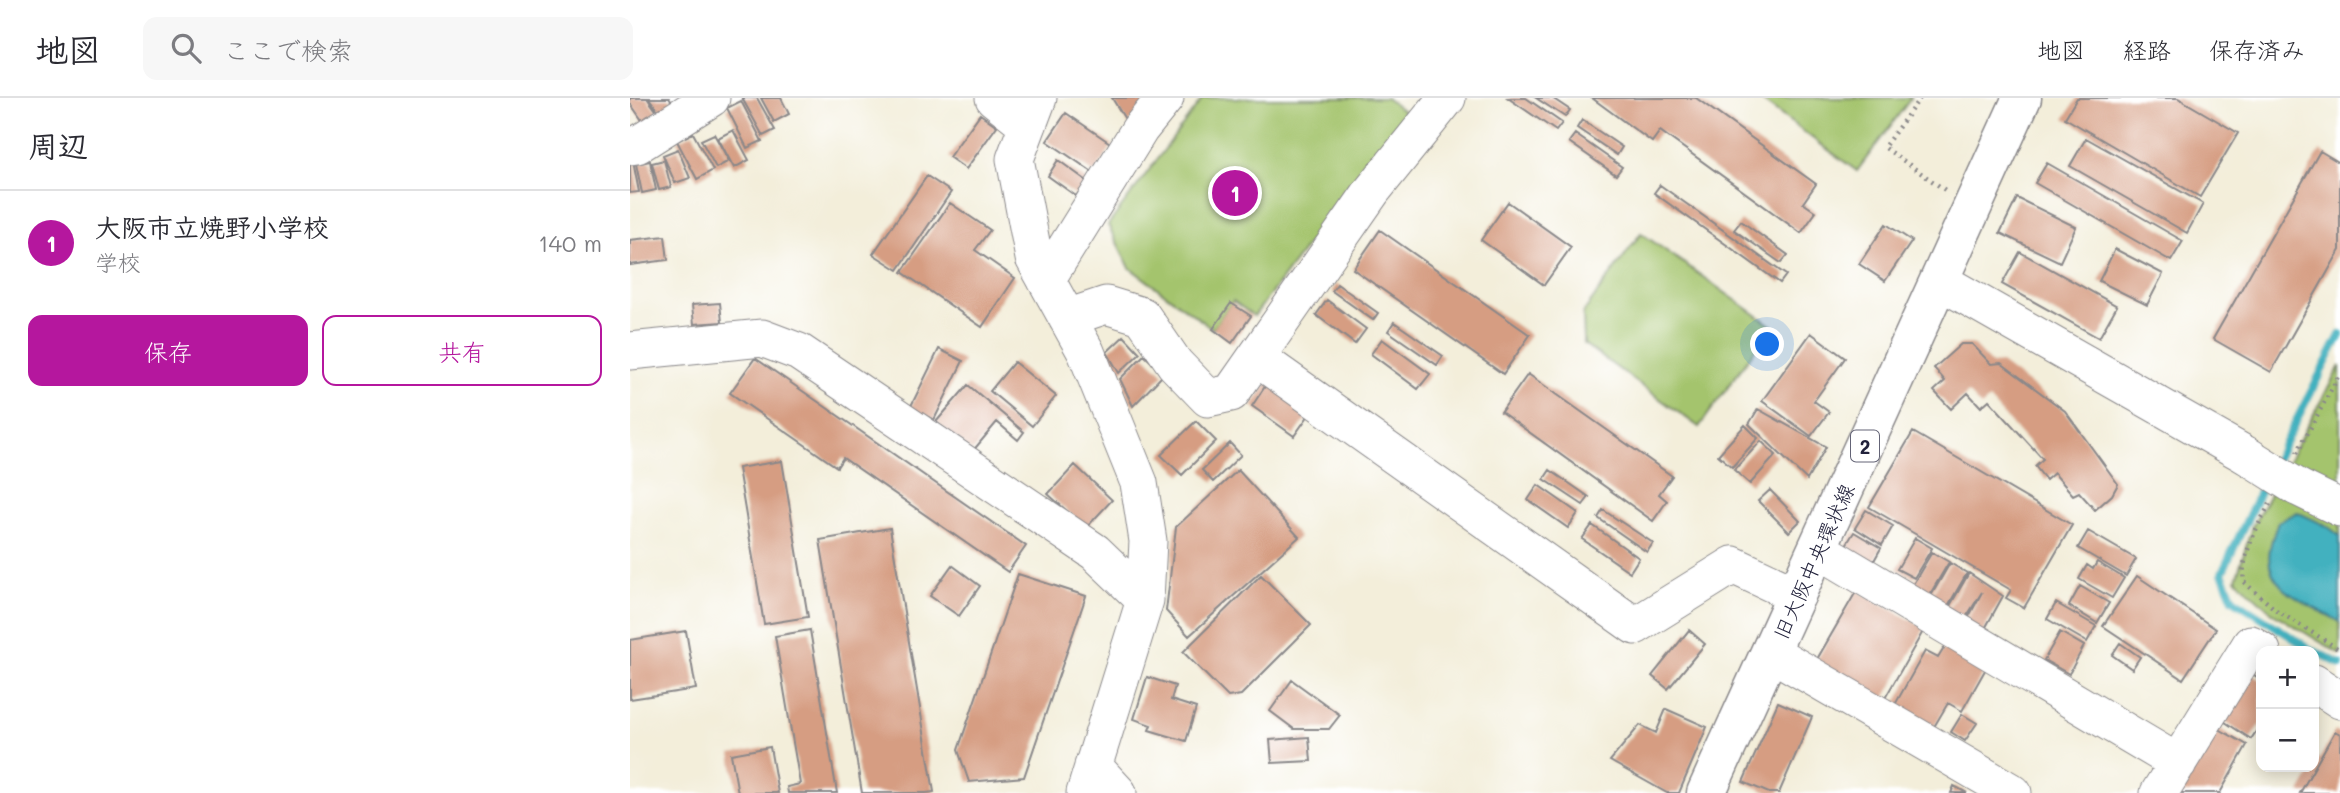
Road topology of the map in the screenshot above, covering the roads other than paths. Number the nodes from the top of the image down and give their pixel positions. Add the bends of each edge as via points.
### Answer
1 (711, 98) edge
2 (994, 98) edge
3 (1165, 98) edge
4 (1447, 98) edge
5 (2022, 98) edge
6 (1033, 111) edge
7 (636, 133) edge
8 (1046, 280) junction
9 (1940, 282) junction
10 (1067, 318) junction
11 (630, 351) edge
12 (1257, 358) junction
13 (2340, 508) edge
14 (1818, 549) junction
15 (1797, 595) junction
16 (1145, 600) junction
17 (2256, 648) edge
18 (1772, 653) junction
19 (2319, 686) edge
20 (2340, 700) edge
21 (2169, 778) edge
22 (1089, 779) edge
23 (1118, 793) edge
24 (1706, 793) edge
25 (2013, 793) edge

1 - 7 street
2 - 6 street
3 - 8 street via 1140,129
4 - 12 street via 1372,191
5 - 9 main road, 旧大阪中央環状線 / 2
6 - 8 street via 1015,159 1034,258
8 - 10 street
9 - 13 street, bridge
9 - 14 main road, 旧大阪中央環状線 / 2
10 - 12 street via 1106,305 1142,316 1175,364 1208,398 1230,393
10 - 16 street via 1086,352 1139,482 1148,541
11 - 16 street via 762,338 799,352 1095,552
12 - 15 street via 1635,626 1733,565
14 - 15 main road, 旧大阪中央環状線 / 2
14 - 21 street
15 - 18 main road, 旧大阪中央環状線 / 2
16 - 22 street
17 - 21 street
18 - 24 main road, 旧大阪中央環状線 / 2
18 - 25 street
19 - 20 street
22 - 23 street

